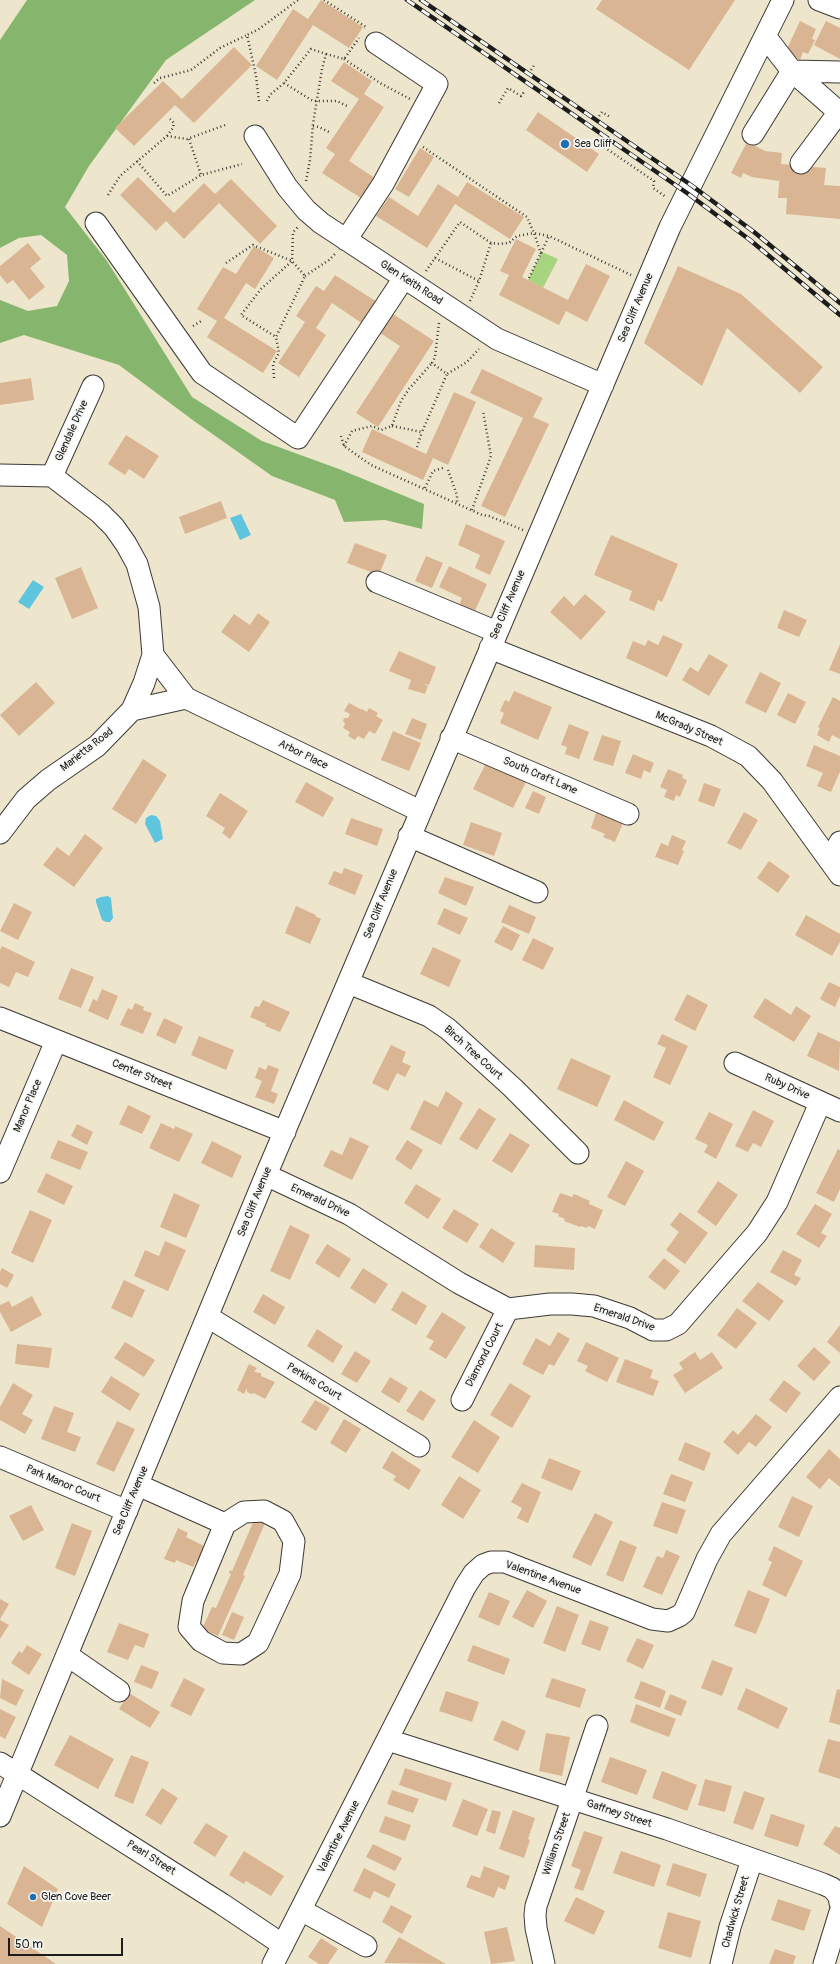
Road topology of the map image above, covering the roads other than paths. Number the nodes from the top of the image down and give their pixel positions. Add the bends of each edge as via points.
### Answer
1 (783, 0) edge
2 (818, 0) edge
3 (840, 8) edge
4 (765, 36) junction
5 (376, 43) dead end
6 (792, 71) junction
7 (840, 72) edge
8 (840, 112) edge
9 (753, 134) dead end
10 (255, 136) dead end
11 (801, 163) dead end
12 (96, 223) dead end
13 (340, 247) junction
14 (404, 278) junction
15 (603, 385) junction
16 (93, 386) dead end
17 (0, 474) edge
18 (52, 476) junction
19 (377, 582) dead end
20 (494, 640) junction
21 (153, 655) junction
22 (186, 698) junction
23 (132, 710) junction
24 (451, 738) junction
25 (420, 811) junction
26 (628, 814) dead end
27 (0, 833) edge
28 (409, 836) junction
29 (840, 842) edge
30 (835, 868) edge
31 (537, 892) dead end
32 (349, 983) junction
33 (0, 1018) edge
34 (56, 1041) junction
35 (735, 1062) dead end
36 (820, 1103) junction
37 (840, 1111) edge
38 (285, 1132) junction
39 (578, 1153) dead end
40 (0, 1172) edge
41 (266, 1175) junction
42 (508, 1309) junction
43 (208, 1317) junction
44 (840, 1397) edge
45 (462, 1400) dead end
46 (420, 1446) dead end
47 (0, 1457) edge
48 (138, 1485) junction
49 (127, 1511) junction
50 (225, 1524) junction
51 (67, 1655) junction
52 (119, 1691) dead end
53 (597, 1726) dead end
54 (388, 1740) junction
55 (9, 1768) edge
56 (573, 1799) junction
57 (0, 1816) edge
58 (752, 1860) junction
59 (840, 1903) edge
60 (301, 1910) junction
61 (840, 1912) edge
62 (283, 1945) junction
63 (366, 1946) dead end
64 (273, 1964) edge
65 (544, 1964) edge
66 (721, 1964) edge
67 (824, 1964) edge

1 - 4 street, Sea Cliff Avenue
2 - 3 street
4 - 6 street
4 - 15 street, Sea Cliff Avenue via 670,227
5 - 13 street via 437,84 383,184
6 - 7 street
6 - 8 street
6 - 9 street
8 - 11 street
10 - 13 street, Glen Keith Road via 288,187
12 - 14 street via 202,373 298,438
13 - 14 street, Glen Keith Road
14 - 15 street, Glen Keith Road via 497,339
15 - 20 street, Sea Cliff Avenue
16 - 18 street, Glendale Drive
17 - 18 street
18 - 21 street, Marietta Road via 100,513 126,544 137,564 149,607
19 - 20 street, McGrady Street
20 - 24 street, Sea Cliff Avenue
20 - 30 street, McGrady Street via 710,736 748,756 772,781
21 - 22 street, Arbor Place
21 - 23 street, Marietta Road
22 - 23 street
22 - 25 street, Arbor Place
23 - 27 street, Marietta Road via 96,746 26,799
24 - 25 street, Sea Cliff Avenue
24 - 26 street, South Craft Lane
25 - 28 street, Sea Cliff Avenue
28 - 31 street
28 - 32 street, Sea Cliff Avenue
29 - 30 street
32 - 38 street, Sea Cliff Avenue
32 - 39 street, Birch Tree Court via 429,1016 448,1029 514,1088
33 - 34 street, Center Street
34 - 38 street, Center Street
34 - 40 street, Manor Place
35 - 36 street, Ruby Drive
36 - 37 street, Ruby Drive
36 - 42 street, Emerald Drive via 777,1202 761,1226 678,1324 666,1330 653,1330 630,1318 594,1306 572,1304
38 - 41 street, Sea Cliff Avenue
41 - 42 street, Emerald Drive via 349,1214 459,1283
41 - 43 street, Sea Cliff Avenue
42 - 45 street, Diamond Court
43 - 46 street, Perkins Court
43 - 48 street, Sea Cliff Avenue
44 - 54 street, Valentine Avenue via 721,1534 684,1612 679,1616 668,1621 652,1619 505,1562 483,1565 465,1587
47 - 49 street, Park Manor Court
48 - 49 street, Sea Cliff Avenue
48 - 50 street
49 - 51 street, Sea Cliff Avenue
50 - 50 street via 244,1512 264,1511 283,1521 294,1541 290,1574 258,1643 241,1654 223,1653 201,1641 189,1627 193,1601
51 - 52 street
51 - 55 street, Sea Cliff Avenue
53 - 56 street, William Street
54 - 56 street, Gaffney Street
54 - 60 street, Valentine Avenue
55 - 57 street, Sea Cliff Avenue
55 - 62 street, Pearl Street via 216,1899
56 - 58 street, Gaffney Street
56 - 65 street, William Street via 536,1911 536,1928
58 - 59 street, Gaffney Street via 828,1886 838,1896
58 - 66 street, Chadwick Street
60 - 62 street, Valentine Avenue
60 - 63 street
61 - 67 street
62 - 64 street, Valentine Avenue

